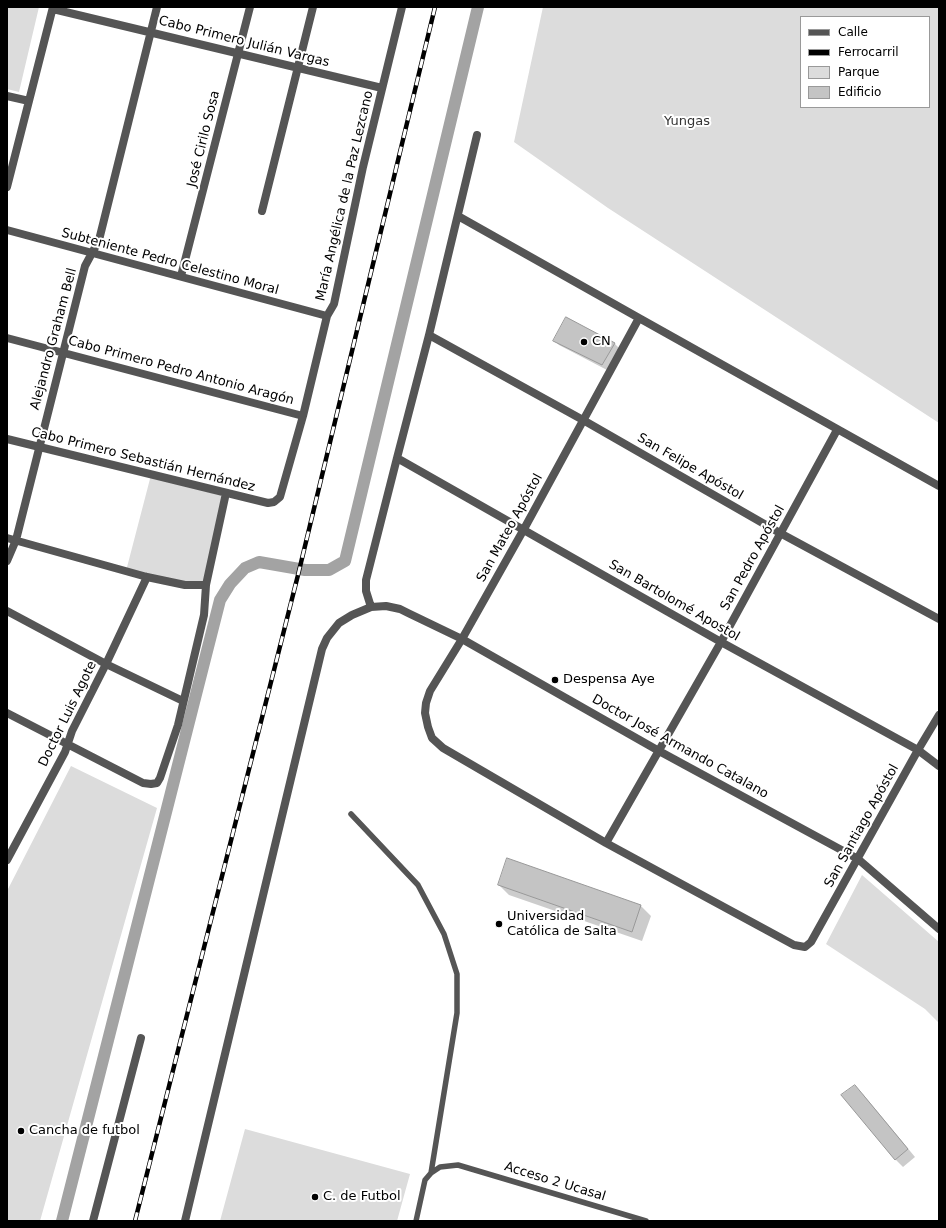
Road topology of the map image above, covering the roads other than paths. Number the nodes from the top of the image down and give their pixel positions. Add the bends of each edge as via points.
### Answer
1 (157, 7) edge
2 (250, 7) edge
3 (313, 7) edge
4 (402, 7) edge
5 (53, 8) edge
6 (150, 32) junction
7 (237, 54) junction
8 (297, 68) junction
9 (382, 88) junction
10 (7, 96) edge
11 (29, 101) junction
12 (477, 135) dead end
13 (7, 187) edge
14 (262, 211) dead end
15 (458, 216) junction
16 (7, 230) edge
17 (92, 254) junction
18 (182, 276) junction
19 (328, 316) junction
20 (638, 318) junction
21 (430, 335) junction
22 (7, 338) edge
23 (63, 353) junction
24 (303, 416) junction
25 (583, 420) junction
26 (836, 430) junction
27 (7, 439) edge
28 (38, 447) junction
29 (397, 458) junction
30 (939, 486) edge
31 (226, 493) junction
32 (274, 502) joint
33 (524, 529) junction
34 (780, 533) junction
35 (7, 538) edge
36 (16, 540) junction
37 (7, 561) edge
38 (147, 577) junction
39 (206, 585) junction
40 (371, 607) junction
41 (7, 611) edge
42 (939, 619) edge
43 (462, 639) junction
44 (721, 642) junction
45 (106, 664) junction
46 (183, 701) junction
47 (7, 713) edge
48 (939, 716) edge
49 (68, 744) junction
50 (918, 750) junction
51 (659, 751) junction
52 (939, 766) edge
53 (351, 814) dead end
54 (606, 842) junction
55 (10, 847) edge
56 (858, 859) junction
57 (7, 860) edge
58 (939, 929) edge
59 (805, 947) joint
60 (141, 1038) dead end
61 (431, 1173) junction
62 (93, 1221) edge
63 (185, 1221) edge
64 (416, 1221) edge
65 (646, 1221) edge

1 - 6 street, Alejandro Graham Bell
2 - 7 street, José Cirilo Sosa
3 - 8 street
4 - 9 street, María Angélica de la Paz Lezcano
5 - 6 street, Cabo Primero Julián Vargas
5 - 11 street
6 - 7 street, Cabo Primero Julián Vargas
6 - 17 street, Alejandro Graham Bell via 99,240
7 - 8 street, Cabo Primero Julián Vargas
7 - 18 street, José Cirilo Sosa
8 - 9 street, Cabo Primero Julián Vargas
8 - 14 street
9 - 19 street, María Angélica de la Paz Lezcano via 334,304
10 - 11 street
11 - 13 street
12 - 15 street
15 - 20 street
15 - 21 street
16 - 17 street, Subteniente Pedro Celestino Moral
17 - 18 street, Subteniente Pedro Celestino Moral
17 - 23 street, Alejandro Graham Bell via 85,266
18 - 19 street, Subteniente Pedro Celestino Moral
19 - 24 street, María Angélica de la Paz Lezcano
20 - 25 street, San Mateo Apóstol
20 - 26 street
21 - 25 street, San Felipe Apóstol
21 - 29 street
22 - 23 street, Cabo Primero Pedro Antonio Aragón
23 - 24 street, Cabo Primero Pedro Antonio Aragón
23 - 28 street, Alejandro Graham Bell
24 - 32 street, María Angélica de la Paz Lezcano via 280,498
25 - 33 street, San Mateo Apóstol
25 - 34 street, San Felipe Apóstol
26 - 30 street
26 - 34 street, San Pedro Apóstol
27 - 28 street, Cabo Primero Sebastián Hernández
28 - 31 street, Cabo Primero Sebastián Hernández
28 - 36 street, Alejandro Graham Bell
29 - 33 street, San Bartolomé Apostol
29 - 40 street via 366,580 366,591
31 - 32 street, Cabo Primero Sebastián Hernández via 268,503
31 - 39 street
33 - 43 street, San Mateo Apóstol
33 - 44 street, San Bartolomé Apostol
34 - 42 street, San Felipe Apóstol
34 - 44 street, San Pedro Apóstol
35 - 36 street
36 - 37 street, Alejandro Graham Bell
36 - 38 street
38 - 39 street via 185,585
38 - 45 street, Doctor Luis Agote
39 - 46 street via 204,615
40 - 43 street, Doctor José Armando Catalano via 386,606 400,610
40 - 63 street via 339,622 322,649
41 - 45 street
43 - 51 street, Doctor José Armando Catalano
43 - 54 street, San Mateo Apóstol via 430,691 426,703 425,714 432,738 444,748
44 - 50 street, San Bartolomé Apostol
44 - 51 street, San Pedro Apóstol
45 - 46 street
45 - 49 street, Doctor Luis Agote
46 - 49 street via 164,770 157,783 143,783
47 - 49 street
48 - 50 street, San Santiago Apóstol
49 - 55 street, Doctor Luis Agote
50 - 52 street, San Bartolomé Apostol
50 - 56 street, San Santiago Apóstol
51 - 54 street, San Pedro Apóstol
51 - 56 street, Doctor José Armando Catalano
53 - 61 lane via 418,886 444,934 457,974 457,1013
54 - 59 street, San Mateo Apóstol via 794,945
55 - 57 street, Doctor Luis Agote
56 - 58 street, Doctor José Armando Catalano
56 - 59 street, San Santiago Apóstol via 812,942
60 - 62 street
61 - 64 lane via 425,1180
61 - 65 lane, Acceso 2 Ucasal via 440,1167 458,1165

